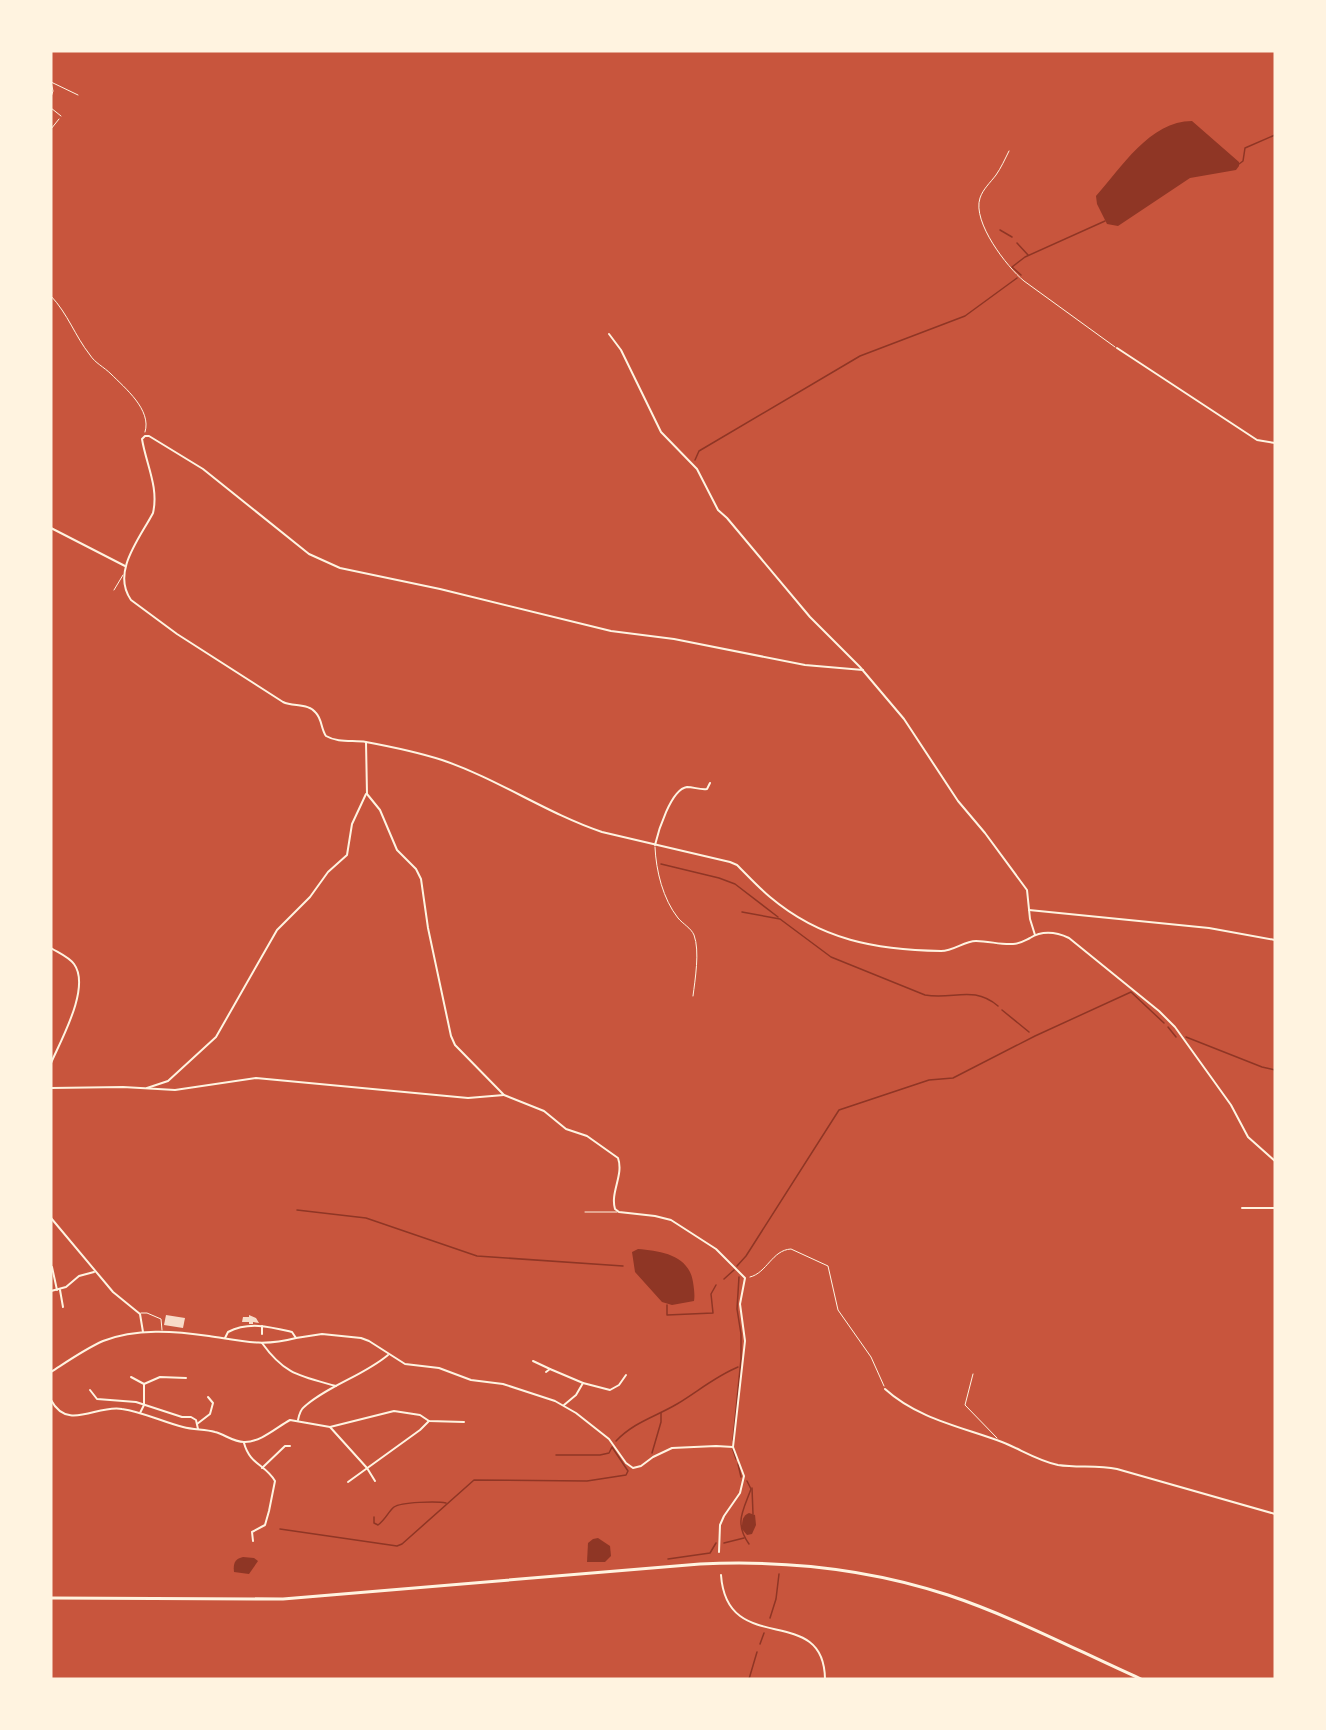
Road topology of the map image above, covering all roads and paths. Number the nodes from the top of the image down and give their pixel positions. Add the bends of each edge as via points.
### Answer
1 (51, 82) edge
2 (78, 95) dead end
3 (51, 97) edge
4 (51, 108) edge
5 (61, 116) joint
6 (51, 129) edge
7 (1009, 151) dead end
8 (51, 296) edge
9 (609, 334) dead end
10 (1117, 348) joint
11 (143, 437) junction
12 (1275, 443) edge
13 (51, 528) edge
14 (125, 566) junction
15 (123, 575) junction
16 (114, 590) dead end
17 (863, 670) junction
18 (366, 742) junction
19 (710, 783) dead end
20 (367, 794) junction
21 (655, 845) junction
22 (1029, 910) junction
23 (1035, 935) junction
24 (1275, 940) edge
25 (51, 948) edge
26 (693, 996) dead end
27 (51, 1063) edge
28 (51, 1088) edge
29 (141, 1089) junction
30 (504, 1095) junction
31 (1275, 1161) edge
32 (1242, 1208) dead end
33 (1275, 1208) edge
34 (585, 1212) dead end
35 (619, 1212) junction
36 (51, 1218) edge
37 (52, 1267) edge
38 (95, 1272) junction
39 (745, 1278) junction
40 (58, 1289) junction
41 (51, 1291) edge
42 (63, 1307) dead end
43 (140, 1314) junction
44 (262, 1326) junction
45 (143, 1332) junction
46 (162, 1332) junction
47 (262, 1334) dead end
48 (225, 1338) junction
49 (296, 1338) junction
50 (262, 1343) junction
51 (388, 1355) junction
52 (533, 1360) dead end
53 (550, 1369) junction
54 (51, 1372) edge
55 (546, 1372) dead end
56 (973, 1374) dead end
57 (626, 1375) dead end
58 (131, 1377) dead end
59 (186, 1378) dead end
60 (583, 1383) junction
61 (144, 1384) junction
62 (336, 1386) junction
63 (885, 1389) joint
64 (90, 1390) dead end
65 (208, 1397) dead end
66 (51, 1400) edge
67 (144, 1405) junction
68 (564, 1405) junction
69 (140, 1413) junction
70 (298, 1419) junction
71 (429, 1421) junction
72 (465, 1422) dead end
73 (197, 1424) junction
74 (330, 1427) junction
75 (198, 1429) junction
76 (997, 1438) dead end
77 (243, 1443) junction
78 (290, 1446) dead end
79 (733, 1447) junction
80 (262, 1468) junction
81 (367, 1468) junction
82 (375, 1481) dead end
83 (348, 1482) dead end
84 (1275, 1514) edge
85 (253, 1541) dead end
86 (719, 1552) dead end
87 (721, 1575) dead end
88 (51, 1598) edge
89 (825, 1679) edge
90 (1141, 1679) edge

1 - 2 lane
1 - 3 lane
4 - 5 lane
5 - 6 path
7 - 10 lane via 983,191 978,206 997,250 1024,281
8 - 11 path via 90,356 110,372 143,411 147,424
9 - 17 street via 621,350 661,432 697,469 718,510 810,618
10 - 12 street via 1257,440
11 - 14 street via 155,504
11 - 17 street via 149,436 194,464 309,554 340,568 611,632 666,638 805,665
13 - 14 street
14 - 15 street
15 - 16 lane
15 - 18 street via 131,600 177,634 283,702 314,710 323,733 331,739
17 - 22 street via 904,719 958,801 1020,878 1029,894
18 - 20 street
18 - 21 street via 405,749 481,774 581,825
19 - 21 street via 706,789 686,787 679,791 663,818
20 - 29 street via 352,824 347,855 278,930 216,1037 168,1081
20 - 30 street via 380,810 397,850 419,874 452,1041
21 - 23 street via 730,861 798,917 856,943 943,951 975,941 1016,944
21 - 26 lane via 656,869 662,885 676,915 694,937
22 - 23 street
22 - 24 street via 1209,928
23 - 31 street via 1054,933 1069,938 1159,1011 1231,1105 1248,1137
25 - 27 street via 75,965 80,982
28 - 29 street
29 - 30 street via 187,1089 256,1078 468,1098
30 - 35 street via 544,1111 566,1129 587,1136 618,1158 620,1167 613,1201
32 - 33 street
34 - 35 lane
35 - 39 street via 671,1221 716,1249
36 - 38 street
37 - 40 street
38 - 40 street
38 - 43 street
39 - 63 path via 756,1275 786,1249 828,1266 837,1308 871,1357
39 - 79 street via 740,1304 745,1341
40 - 41 street
40 - 42 street
43 - 45 street
43 - 46 lane via 161,1319
44 - 47 street
44 - 48 street via 234,1329
44 - 49 street via 292,1332
45 - 46 street
45 - 54 street via 102,1342
46 - 48 street
48 - 50 street
49 - 50 street
49 - 51 street via 322,1334 354,1336
50 - 62 street via 272,1357 295,1375
51 - 62 street
51 - 68 street via 405,1364 439,1368 471,1380 514,1387
52 - 53 street
53 - 55 street
53 - 60 street
56 - 76 lane via 965,1405
57 - 60 street via 610,1390
58 - 61 street
59 - 61 street via 160,1377
60 - 68 street
61 - 67 street
62 - 70 street via 304,1407
63 - 84 street via 920,1413 1046,1462 1117,1469
64 - 67 street via 97,1399
65 - 73 street via 213,1403 211,1412
66 - 69 street via 68,1415 112,1408
67 - 69 street
67 - 73 street via 191,1417
68 - 79 street via 609,1439 633,1468 672,1448
69 - 75 street
70 - 74 street
70 - 77 street via 290,1419
71 - 72 street
71 - 74 street via 420,1415 394,1411
71 - 81 street
73 - 75 street
74 - 81 street
75 - 77 street
77 - 80 street via 248,1455
78 - 80 street via 285,1446
79 - 86 street via 744,1476 740,1493 720,1525
80 - 85 street via 275,1482 265,1526 252,1532
81 - 82 street
81 - 83 street
87 - 89 street via 723,1592 733,1610 751,1623 808,1640 822,1656
88 - 90 highway via 283,1599 700,1564 792,1565 853,1573 948,1595

